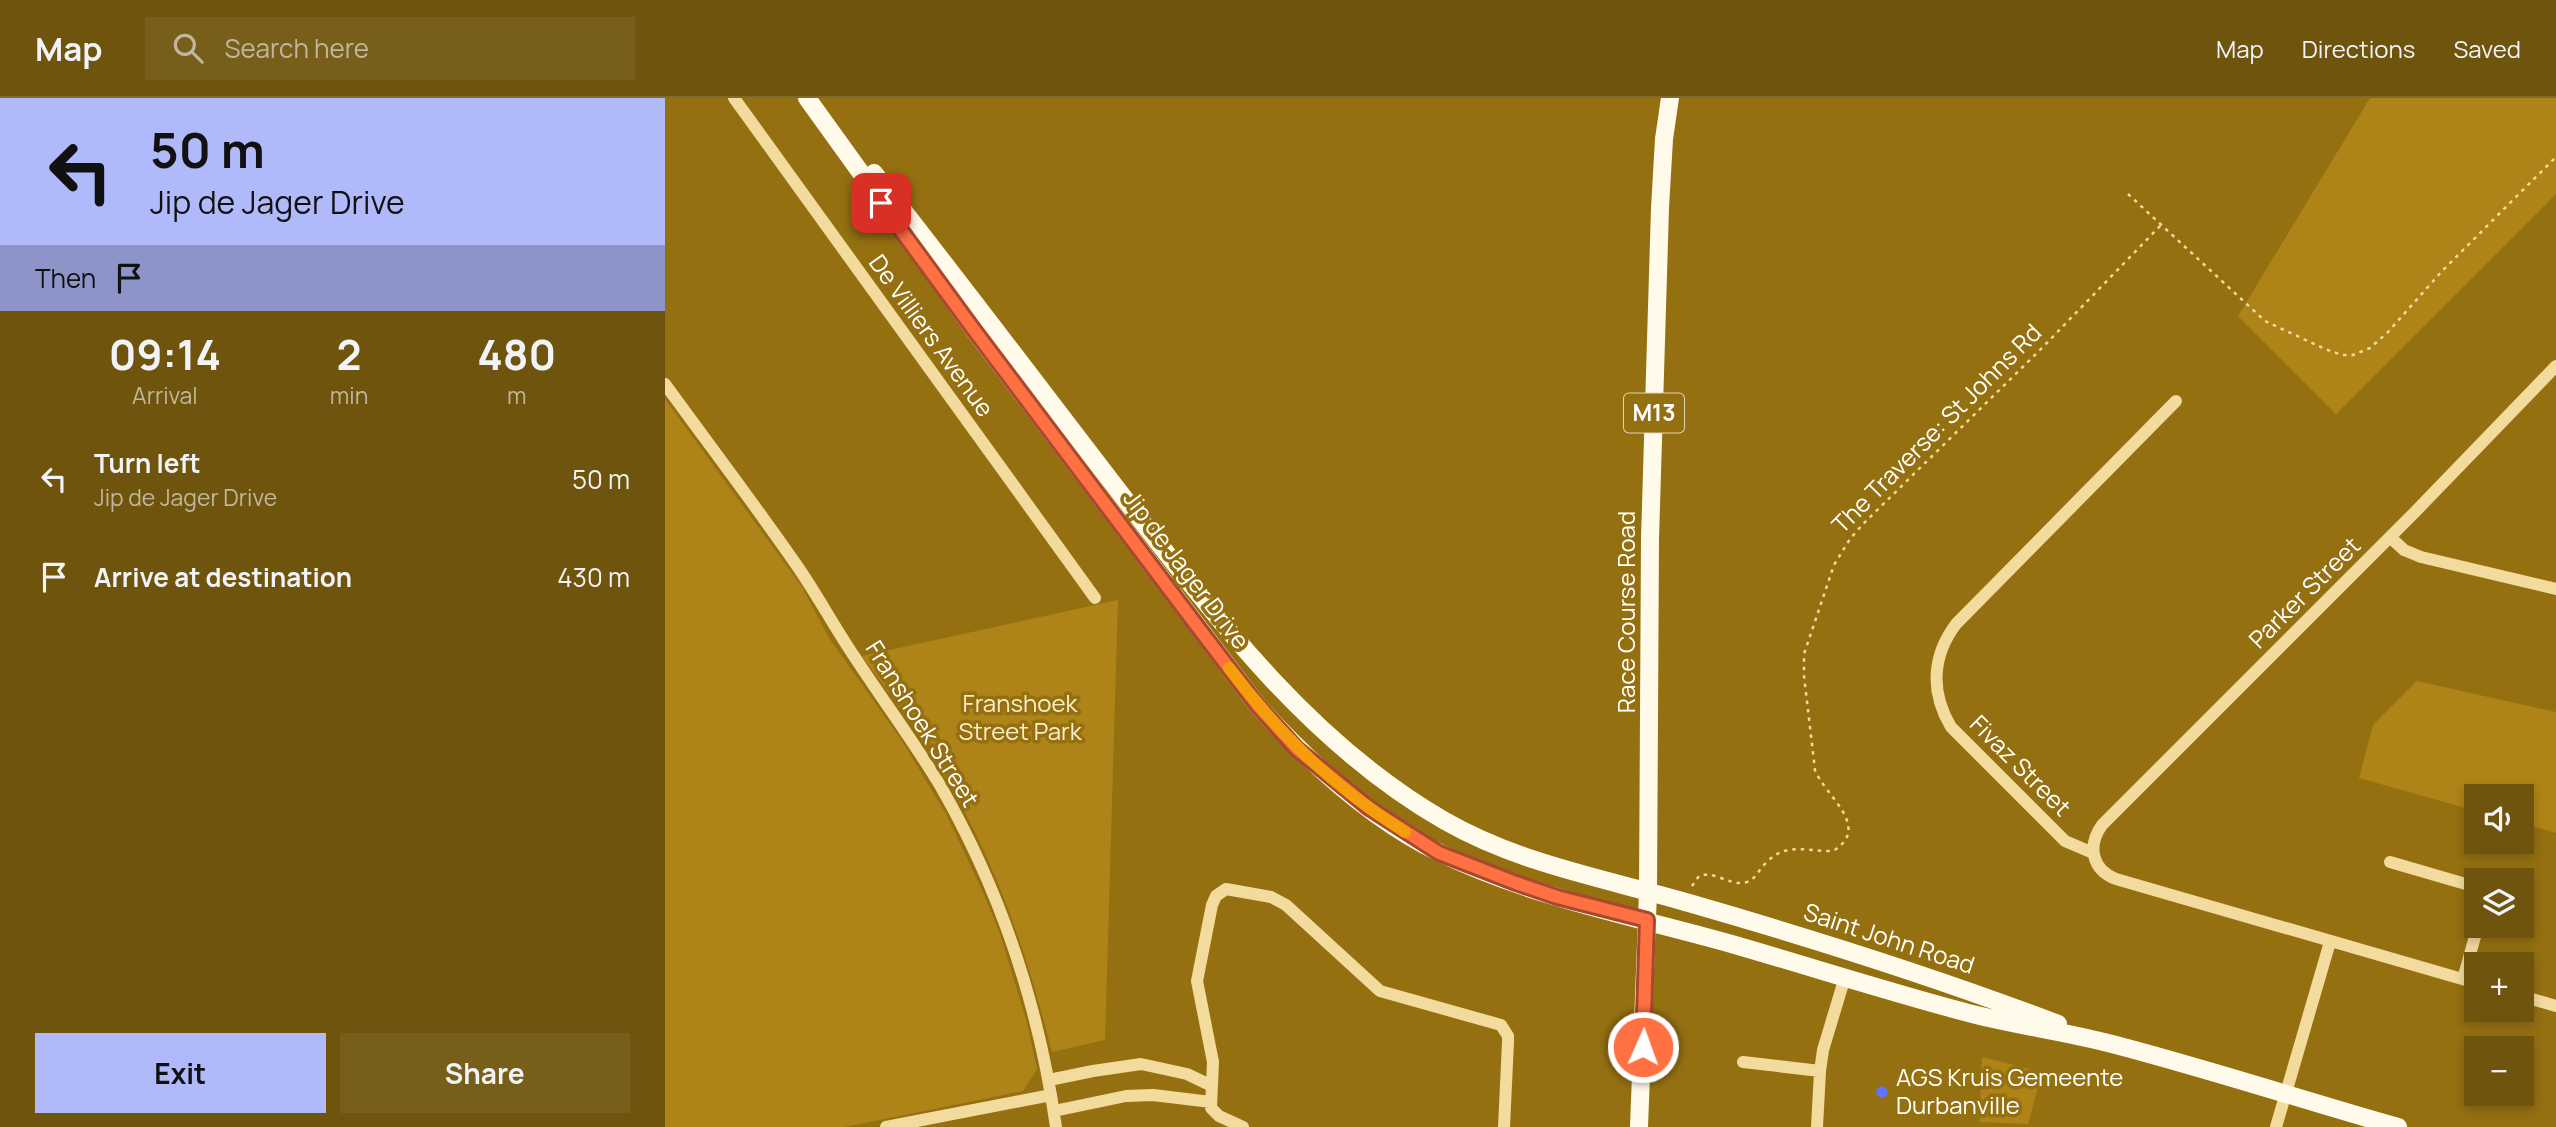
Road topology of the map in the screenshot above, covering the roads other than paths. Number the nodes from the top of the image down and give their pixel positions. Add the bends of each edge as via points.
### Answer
1 (734, 98) edge
2 (807, 98) edge
3 (815, 98) edge
4 (1670, 98) edge
5 (2556, 366) edge
6 (665, 384) edge
7 (2176, 401) dead end
8 (2391, 537) junction
9 (2556, 589) edge
10 (1095, 598) dead end
11 (2093, 853) junction
12 (2390, 862) dead end
13 (2464, 884) edge
14 (1648, 892) junction
15 (1647, 920) junction
16 (2475, 938) edge
17 (2330, 942) junction
18 (1845, 977) junction
19 (2463, 979) joint
20 (2534, 1000) edge
21 (2556, 1006) edge
22 (2111, 1044) junction
23 (1743, 1062) dead end
24 (1820, 1072) junction
25 (1049, 1080) junction
26 (1213, 1086) junction
27 (1051, 1095) junction
28 (2285, 1095) junction
29 (1211, 1102) junction
30 (1054, 1111) junction
31 (886, 1127) edge
32 (1056, 1127) edge
33 (1243, 1127) edge
34 (1504, 1127) edge
35 (1639, 1127) edge
36 (1817, 1127) edge
37 (2276, 1127) edge
38 (2398, 1127) edge

1 - 10 street, De Villiers Avenue
2 - 15 main road, Jip de Jager Drive via 982,341 1250,695 1297,749 1369,808 1439,853 1557,897
3 - 14 main road, Jip de Jager Drive via 1198,594 1304,713 1397,790 1445,821 1504,849
4 - 14 main road, Race Course Road / M13 via 1660,208 1651,511
5 - 8 street, Parker Street
6 - 25 street, Franshoek Street via 793,559 961,823 1013,944
7 - 11 street, Fivaz Street via 1956,624 1942,645 1936,670 1937,694 1951,727 2065,841
8 - 9 street via 2421,558
8 - 11 street, Parker Street via 2102,825
11 - 17 street, Fivaz Street via 2101,870 2116,879
12 - 13 street
14 - 15 main road, Race Course Road / M13
14 - 22 main road, Saint John Road via 1982,995
15 - 18 main road, Saint John Road
15 - 35 main road, Race Course Road / M13
16 - 19 street
17 - 19 street, Fivaz Street
17 - 28 street
18 - 22 main road, Saint John Road via 1962,1012
18 - 24 street
20 - 21 street
22 - 28 main road, Saint John Road
23 - 24 street
24 - 36 street
25 - 26 street via 1141,1064 1187,1074
25 - 27 street, Franshoek Street
26 - 29 street
26 - 34 street via 1213,1062 1197,981 1212,905 1219,893 1231,889 1286,905 1380,990 1501,1026 1508,1036
27 - 30 street, Franshoek Street
27 - 31 street
28 - 37 street
28 - 38 main road, Saint John Road
29 - 30 street via 1126,1096
29 - 33 street via 1214,1113
30 - 32 street, Franshoek Street

